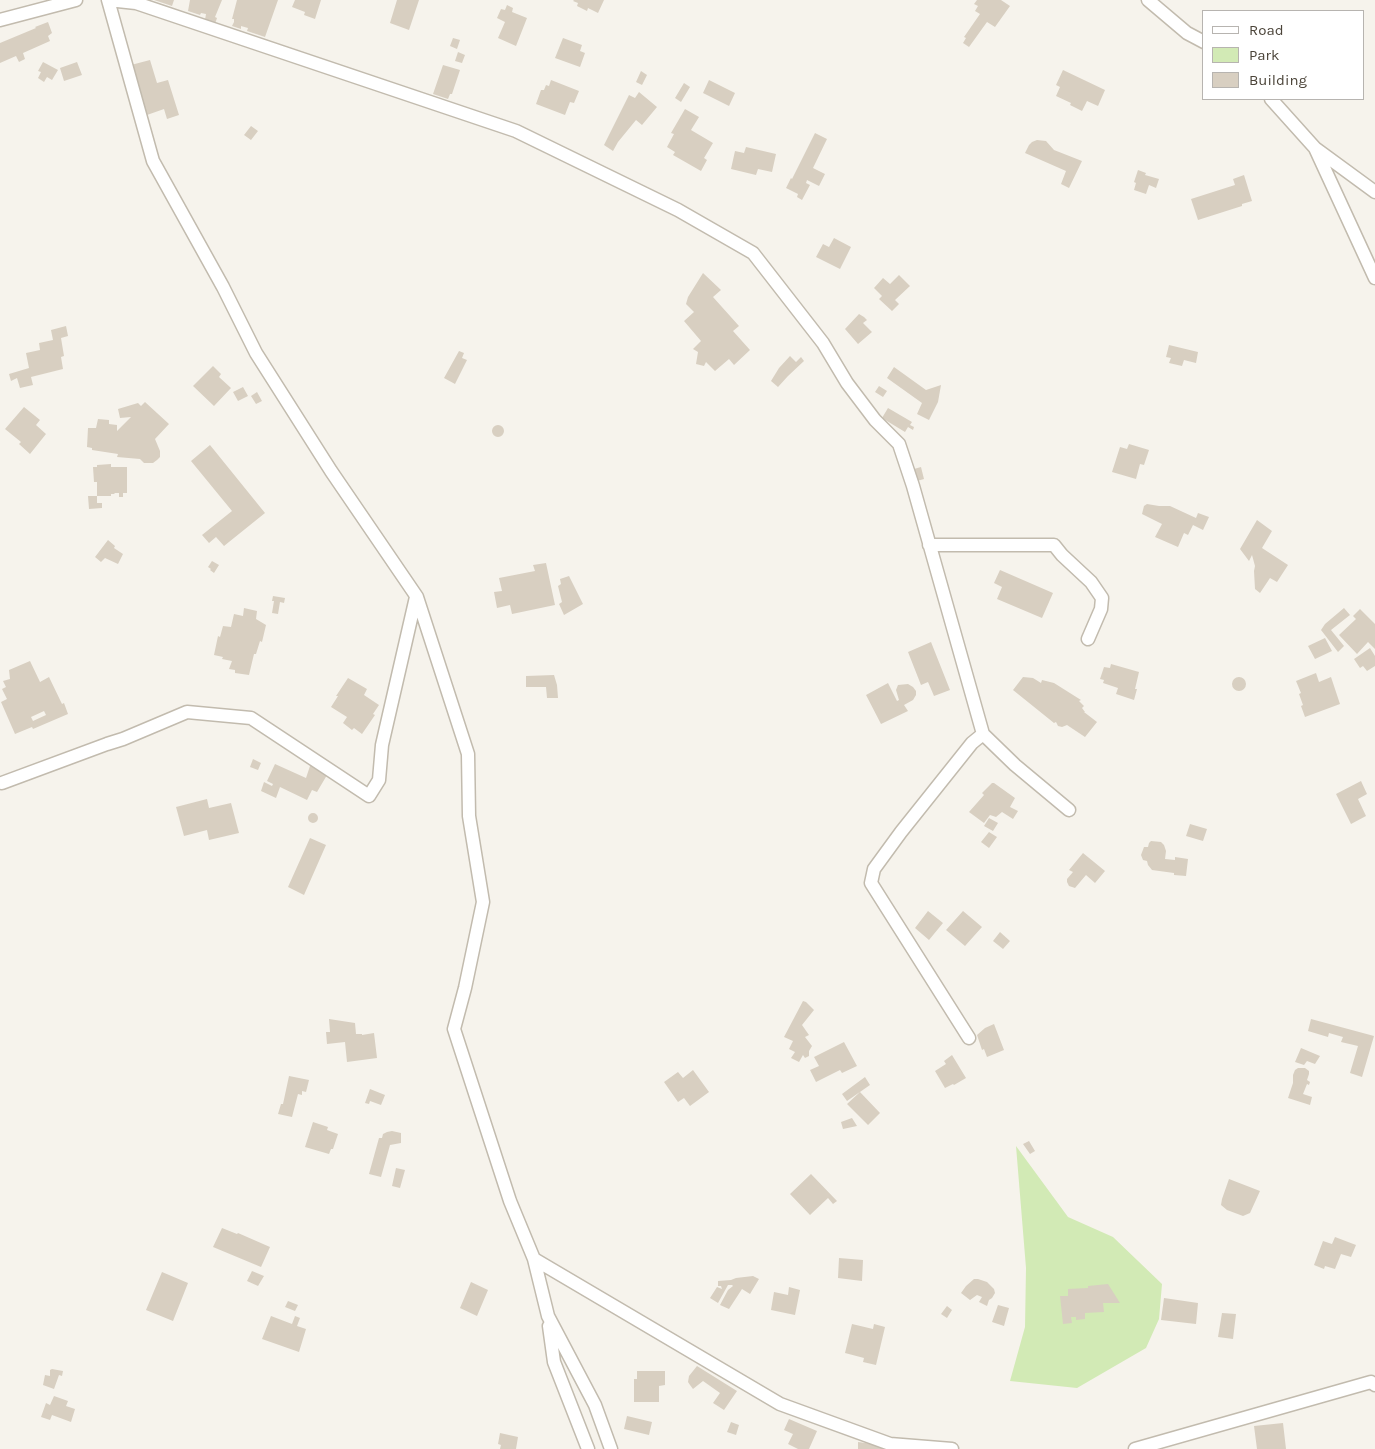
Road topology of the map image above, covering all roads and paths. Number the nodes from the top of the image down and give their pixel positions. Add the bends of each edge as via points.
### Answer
1 (76, 0) edge
2 (108, 0) edge
3 (1148, 0) edge
4 (0, 20) edge
5 (1202, 41) edge
6 (1272, 100) edge
7 (1315, 148) junction
8 (1375, 192) edge
9 (1375, 278) edge
10 (929, 545) junction
11 (416, 597) junction
12 (1088, 639) dead end
13 (982, 734) junction
14 (2, 783) dead end
15 (1069, 810) dead end
16 (969, 1038) dead end
17 (534, 1259) junction
18 (548, 1316) junction
19 (1375, 1385) edge
20 (588, 1449) edge
21 (611, 1449) edge
22 (952, 1449) edge
23 (1135, 1449) edge

1 - 4 street
2 - 10 street via 136,3 516,132 678,210 753,253 823,343 874,420 899,444
2 - 11 street via 153,161 256,352
3 - 5 street via 1187,33
6 - 7 street
7 - 8 street
7 - 9 street
10 - 12 street via 1054,545 1092,582 1102,598 1101,609
10 - 13 street
11 - 14 street via 382,745 379,780 369,796 251,718 187,712
11 - 17 street via 468,754 469,816 483,902 454,1029 510,1201
13 - 15 street
13 - 16 street via 901,832 874,869 871,883
17 - 18 street
17 - 22 street via 780,1404 890,1444
18 - 20 street via 554,1362
18 - 21 street via 595,1405
19 - 23 street via 1371,1382

